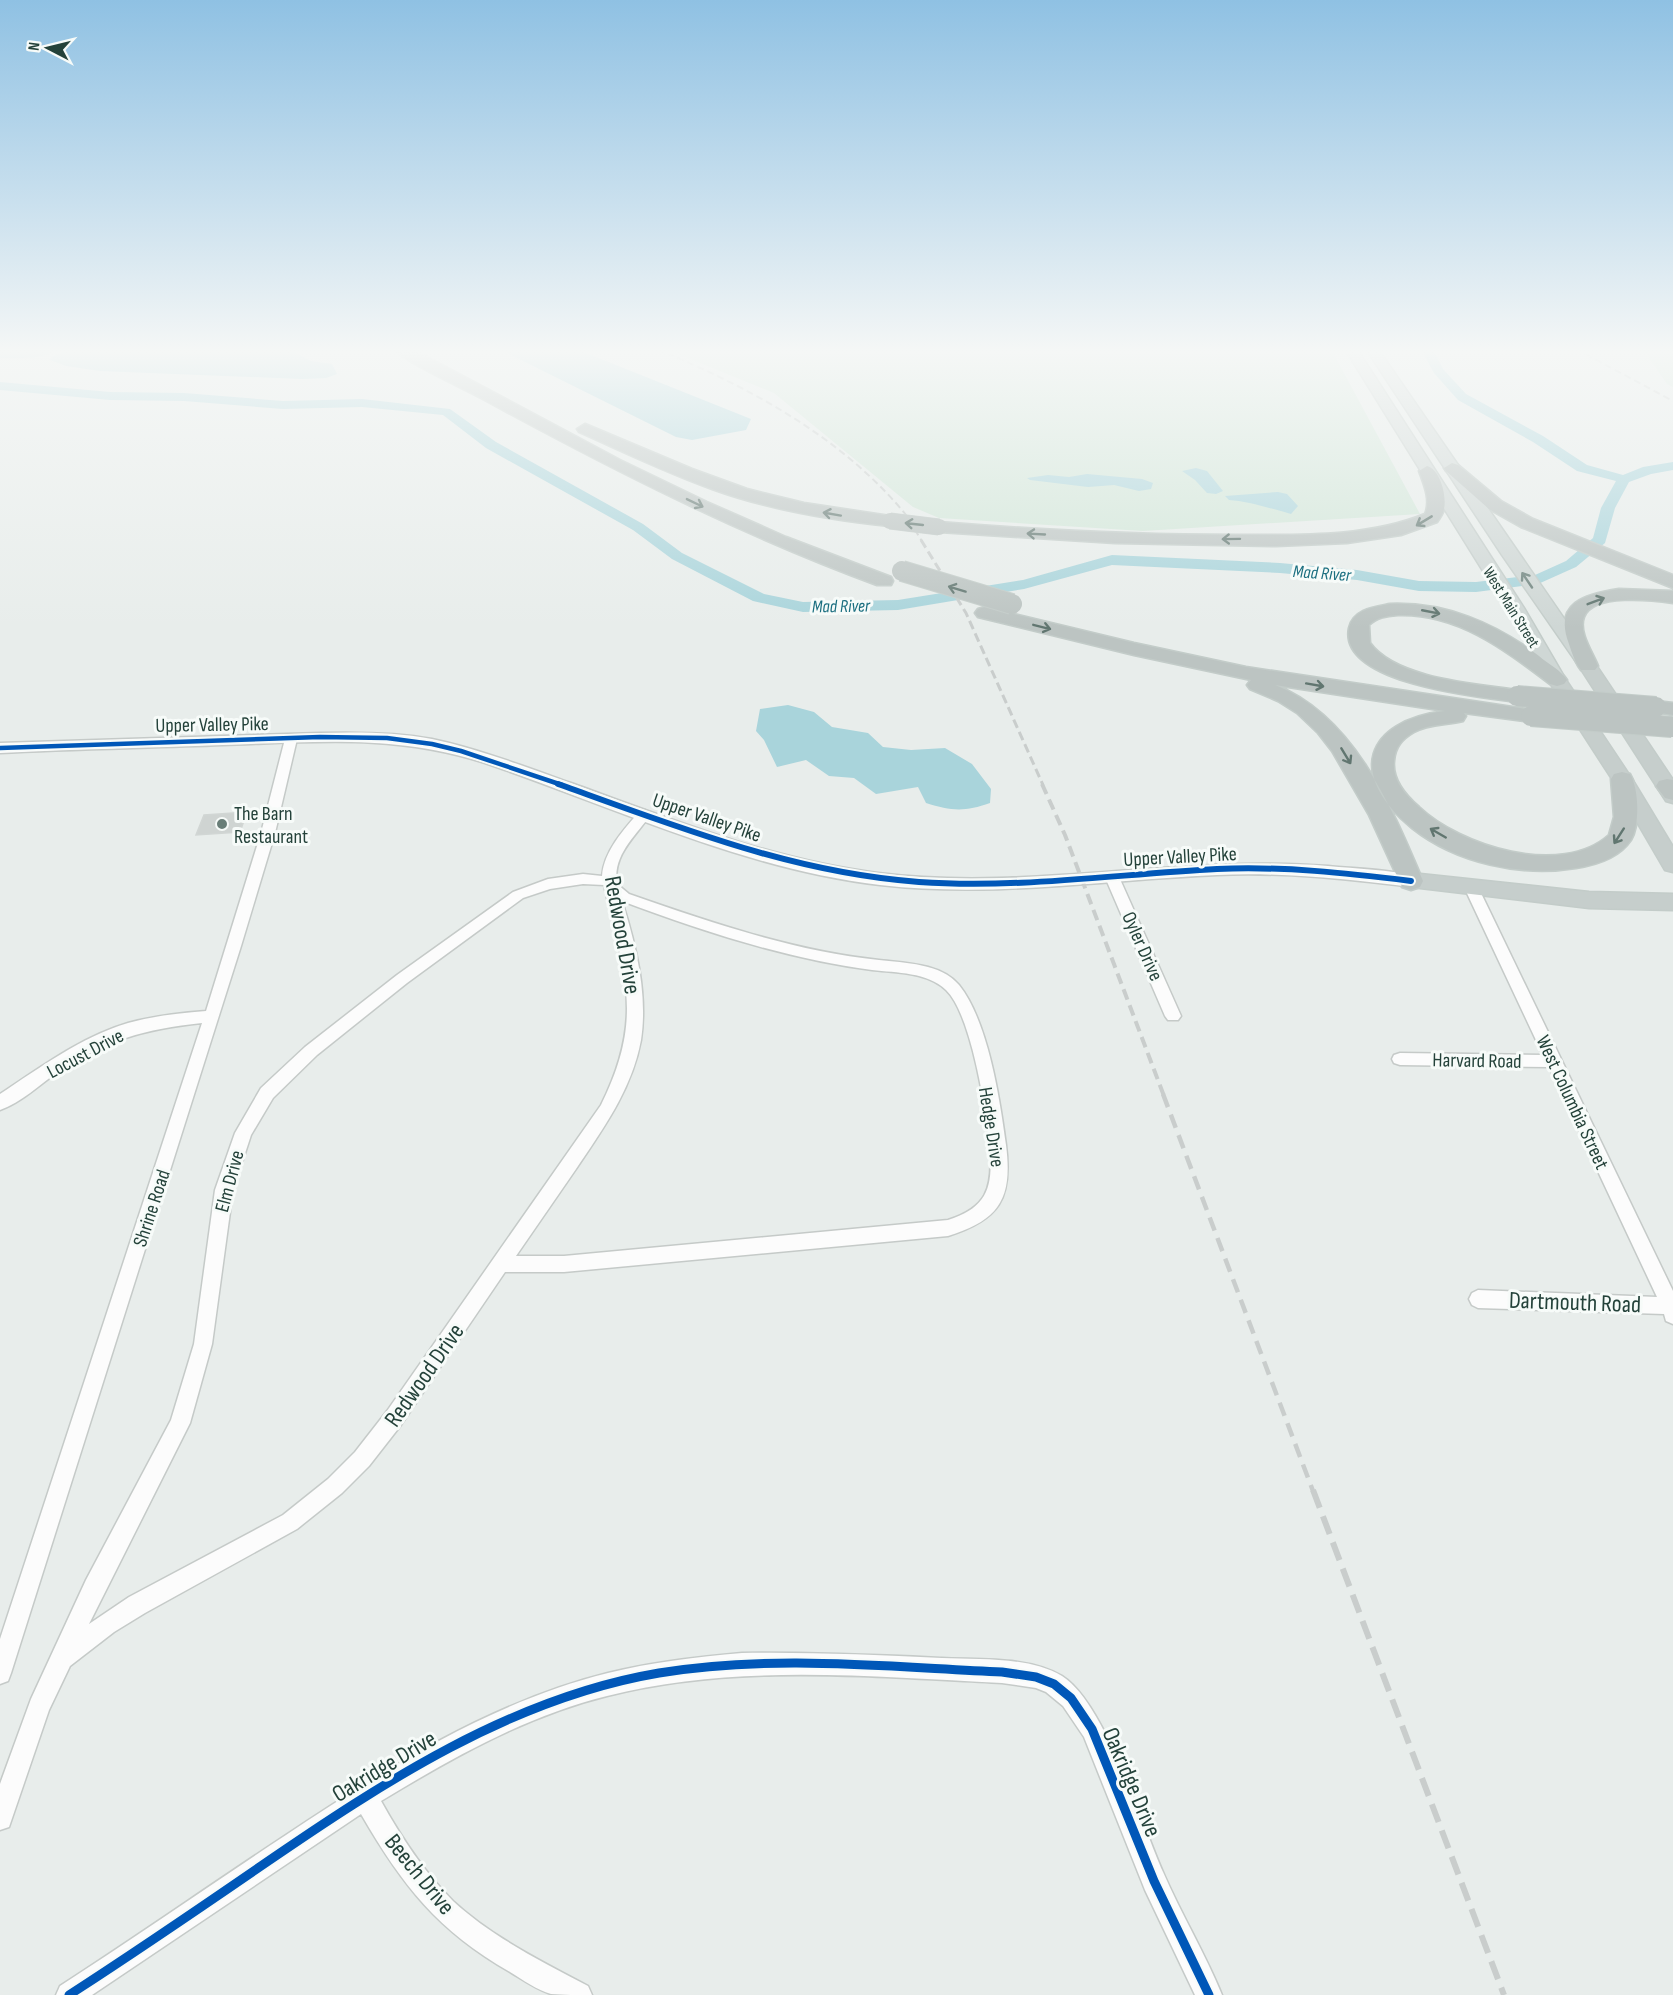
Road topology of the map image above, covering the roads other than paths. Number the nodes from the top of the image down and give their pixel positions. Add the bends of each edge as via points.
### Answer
1 (579, 442) edge
2 (609, 442) edge
3 (616, 442) edge
4 (1409, 442) edge
5 (1435, 442) edge
6 (1452, 468) junction
7 (1427, 471) junction
8 (1673, 582) edge
9 (1673, 597) edge
10 (1100, 642) junction
11 (1588, 666) junction
12 (1557, 680) junction
13 (1517, 696) junction
14 (1667, 708) edge
15 (1531, 716) junction
16 (1673, 728) edge
17 (291, 739) junction
18 (1596, 739) junction
19 (0, 748) edge
20 (1622, 779) junction
21 (1671, 792) edge
22 (645, 814) junction
23 (1673, 832) edge
24 (1673, 865) edge
25 (1112, 877) junction
26 (1411, 881) junction
27 (610, 884) junction
28 (1472, 889) junction
29 (1673, 902) edge
30 (212, 1016) junction
31 (1173, 1016) dead end
32 (1400, 1059) dead end
33 (1554, 1061) junction
34 (0, 1103) edge
35 (503, 1264) junction
36 (1478, 1299) dead end
37 (1672, 1309) edge
38 (62, 1658) junction
39 (0, 1673) edge
40 (365, 1797) junction
41 (0, 1818) edge
42 (69, 1995) edge
43 (579, 1995) edge
44 (1209, 1995) edge

1 -> 10 highway via 705,508 884,581 985,613
13 -> 2 highway, bridge via 1268,661 1012,604 902,571 742,508
7 -> 3 highway, bridge via 1437,499 1436,511 1417,526 1390,532 1170,539 1060,536 939,527 808,510 749,495
4 - 7 main road, West Main Street
5 - 6 main road, West Main Street
6 - 8 highway via 1496,505 1548,533
11 -> 6 main road, West Main Street
7 - 12 main road, West Main Street
11 -> 9 highway via 1573,626 1580,609 1598,599 1622,594
10 -> 15 highway via 1366,694
10 -> 26 highway via 1254,684 1309,711 1345,753 1399,850
11 - 21 highway, West Main Street
13 -> 12 highway via 1431,680 1387,666 1362,647 1358,627 1367,617 1386,610 1438,613 1504,639
12 - 18 highway, West Main Street
13 - 14 highway, bridge
15 - 16 highway, bridge
20 -> 15 highway via 1624,828 1620,836 1602,852 1552,863 1514,860 1452,841 1420,822 1389,788 1382,766 1383,754 1404,726 1444,716
17 - 19 street, Upper Valley Pike
17 - 22 street, Upper Valley Pike via 385,738 433,744
17 - 30 street, Shrine Road via 268,833
18 - 20 highway, West Main Street
18 - 23 highway via 1622,763
20 - 24 highway, West Main Street
22 - 25 street, Upper Valley Pike via 772,856 880,879 974,884
22 - 27 street, Redwood Drive via 613,860
25 - 26 street, Upper Valley Pike via 1266,868
25 - 31 street, Oyler Drive
26 - 28 highway, Upper Valley Pike
27 - 35 street, Redwood Drive via 617,900 634,985 636,1024 630,1057 607,1110
27 - 35 street, Hedge Drive via 635,902 745,937 817,956 932,975 951,987 972,1021 995,1126 999,1184 990,1207 979,1217 948,1228 564,1264
27 - 38 street, Elm Drive via 583,879 548,884 518,895 311,1051 283,1076 254,1112 233,1158 224,1190 203,1344 180,1423
28 - 29 highway, Upper Valley Pike via 1589,900
28 - 33 street, West Columbia Street
30 - 34 street, Locust Drive via 144,1025 110,1036 68,1058
30 - 39 street, Shrine Road
32 - 33 street, Harvard Road
33 - 37 street, West Columbia Street
35 - 38 street, Redwood Drive via 394,1418 335,1486 290,1522 137,1605
36 - 37 street, Dartmouth Road
38 - 41 street, Redwood Drive via 39,1707
40 - 42 street, Oakridge Drive
40 - 43 street, Beech Drive via 417,1878 444,1909 477,1937
40 - 44 street, Oakridge Drive via 493,1725 551,1701 659,1673 715,1666 789,1665 1002,1672 1036,1677 1054,1684 1071,1698 1092,1729 1154,1881

